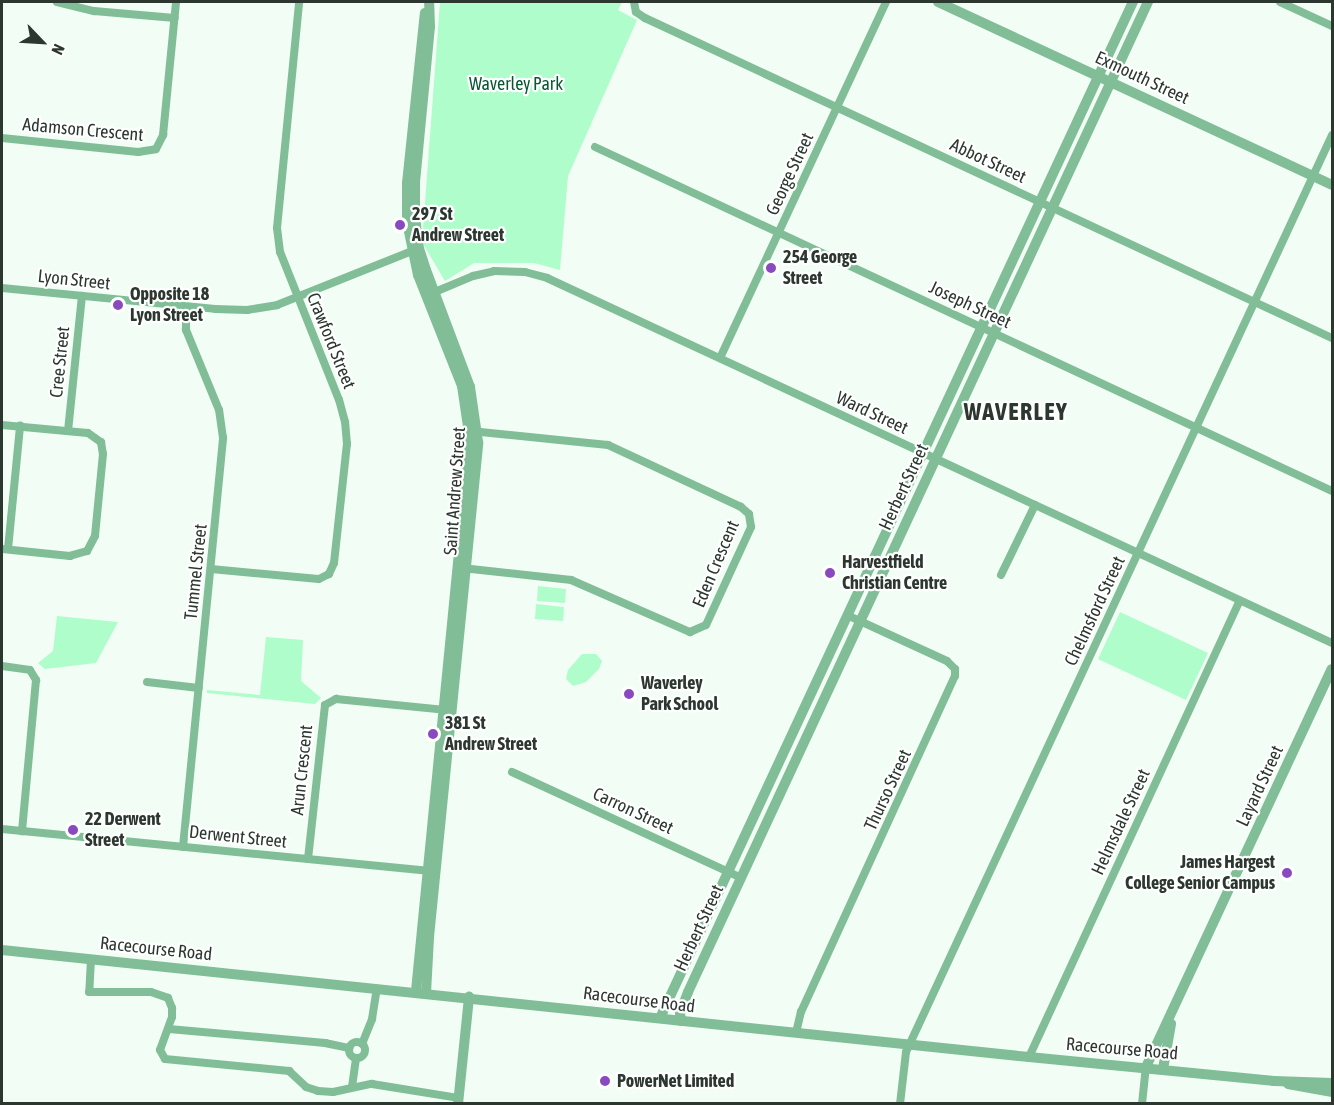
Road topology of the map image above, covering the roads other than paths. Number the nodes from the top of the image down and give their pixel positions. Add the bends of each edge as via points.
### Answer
1 (57, 2) edge
2 (176, 2) edge
3 (299, 2) edge
4 (428, 2) edge
5 (886, 2) edge
6 (938, 2) edge
7 (1133, 2) edge
8 (1148, 2) edge
9 (1280, 2) edge
10 (634, 4) edge
11 (175, 18) junction
12 (1332, 26) edge
13 (1098, 75) junction
14 (1111, 82) junction
15 (837, 108) junction
16 (1332, 135) edge
17 (2, 138) edge
18 (595, 147) dead end
19 (1313, 176) junction
20 (1332, 185) edge
21 (1040, 202) junction
22 (1052, 208) junction
23 (779, 233) junction
24 (416, 250) junction
25 (2, 288) edge
26 (430, 294) junction
27 (82, 296) junction
28 (297, 297) junction
29 (1255, 302) junction
30 (186, 306) junction
31 (981, 327) junction
32 (994, 333) junction
33 (1332, 338) edge
34 (720, 358) junction
35 (2, 425) edge
36 (20, 426) junction
37 (1197, 428) junction
38 (68, 431) junction
39 (473, 431) junction
40 (923, 453) junction
41 (936, 458) junction
42 (1332, 491) edge
43 (1035, 505) junction
44 (5, 549) edge
45 (1138, 553) junction
46 (462, 568) junction
47 (211, 569) junction
48 (1001, 575) dead end
49 (1240, 600) junction
50 (847, 615) junction
51 (860, 621) junction
52 (1332, 643) edge
53 (2, 666) edge
54 (1332, 669) edge
55 (147, 682) dead end
56 (199, 688) junction
57 (448, 710) junction
58 (786, 746) junction
59 (800, 752) junction
60 (512, 772) dead end
61 (2, 829) edge
62 (22, 831) junction
63 (183, 846) junction
64 (308, 859) junction
65 (432, 871) junction
66 (728, 872) junction
67 (741, 878) junction
68 (2, 950) edge
69 (91, 959) junction
70 (376, 987) junction
71 (421, 992) junction
72 (469, 997) junction
73 (1172, 1014) junction
74 (660, 1018) junction
75 (681, 1021) junction
76 (169, 1029) junction
77 (796, 1033) junction
78 (362, 1044) junction
79 (909, 1045) junction
80 (349, 1048) junction
81 (1029, 1057) junction
82 (356, 1058) junction
83 (1146, 1067) junction
84 (1163, 1069) junction
85 (1274, 1081) junction
86 (1332, 1083) edge
87 (351, 1087) junction
88 (1332, 1092) edge
89 (458, 1101) edge
90 (900, 1104) edge
91 (1142, 1104) edge

1 - 11 street via 94,11
2 - 11 street, Adamson Crescent
3 - 28 street, Crawford Street via 277,228 280,252
4 - 24 street, Saint Andrew Street via 430,27 414,191
5 - 15 street, George Street
6 - 13 street, Exmouth Street
7 - 13 street, Herbert Street
8 - 14 street, Herbert Street
9 - 12 street
10 - 15 street, Abbot Street via 645,18
11 - 17 street, Adamson Crescent via 163,135 156,149 138,152
13 - 14 street, Exmouth Street
13 - 21 street, Herbert Street
14 - 19 street, Exmouth Street
14 - 22 street, Herbert Street
15 - 21 street, Abbot Street
15 - 23 street, George Street
16 - 19 street, Chelmsford Street
18 - 23 street, Joseph Street
19 - 20 street, Exmouth Street
19 - 29 street, Chelmsford Street
21 - 22 street, Abbot Street
21 - 31 street, Herbert Street
22 - 29 street, Abbot Street
22 - 32 street, Herbert Street
23 - 31 street, Joseph Street
23 - 34 street, George Street
24 - 26 street, Saint Andrew Street
24 - 28 street, Lyon Street
25 - 27 street, Lyon Street
26 - 34 street, Ward Street via 486,272 535,274
26 - 39 street, Saint Andrew Street via 470,387
27 - 30 street, Lyon Street
27 - 38 street, Cree Street
28 - 30 street, Lyon Street via 247,310
28 - 47 street, Crawford Street via 345,422 347,444 332,569 324,577 312,579
29 - 33 street, Abbot Street
29 - 37 street, Chelmsford Street
30 - 47 street, Tummel Street via 186,330 223,429
31 - 32 street, Joseph Street
31 - 40 street, Herbert Street
32 - 37 street, Joseph Street
32 - 41 street, Herbert Street
34 - 40 street, Ward Street
35 - 36 street
36 - 38 street
36 - 44 street
37 - 42 street, Joseph Street
37 - 45 street, Chelmsford Street
38 - 44 street via 93,435 103,448 92,547 70,556
39 - 46 street, Saint Andrew Street via 477,454
39 - 46 street, Eden Crescent via 608,445 741,507 749,514 751,527 706,625 690,632 571,580
40 - 41 street, Ward Street
40 - 50 street, Herbert Street
41 - 43 street, Ward Street
41 - 51 street, Herbert Street
43 - 45 street, Ward Street
43 - 48 street
45 - 49 street, Ward Street
45 - 79 street, Chelmsford Street
46 - 57 street, Saint Andrew Street
47 - 56 street, Tummel Street
49 - 52 street, Ward Street
49 - 81 street, Helmsdale Street
50 - 51 street, Thurso Street
50 - 58 street, Herbert Street
51 - 59 street, Herbert Street
51 - 77 street, Thurso Street via 947,661 956,676 801,1012
53 - 62 street via 30,670 36,680
54 - 73 street, Layard Street
55 - 56 street
56 - 63 street, Tummel Street
57 - 64 street, Arun Crescent via 336,699 327,703 323,710
57 - 65 street, Saint Andrew Street
58 - 59 street
58 - 66 street, Herbert Street
59 - 67 street, Herbert Street
60 - 66 street, Carron Street
61 - 62 street, Derwent Street
62 - 63 street, Derwent Street
63 - 64 street, Derwent Street
64 - 65 street, Derwent Street
65 - 71 street, Saint Andrew Street
66 - 67 street, Carron Street
66 - 74 street, Herbert Street
67 - 75 street, Herbert Street via 688,992
68 - 69 street, Racecourse Road
69 - 70 street, Racecourse Road
69 - 76 street via 89,992 165,995 172,1008
70 - 71 street, Racecourse Road
70 - 78 street via 372,1019
71 - 72 street, Racecourse Road
72 - 74 street, Racecourse Road
72 - 89 street
73 - 83 street, Layard Street
73 - 84 street, Layard Street
74 - 75 street, Racecourse Road
75 - 77 street, Racecourse Road
76 - 80 street
76 - 87 street via 160,1050 169,1060 289,1071 306,1087 318,1091
77 - 79 street, Racecourse Road
78 - 80 street via 356,1042
78 - 82 street via 364,1052
79 - 81 street, Racecourse Road
79 - 90 street, Chelmsford Street
80 - 82 street
81 - 83 street, Racecourse Road
82 - 87 street
83 - 84 street, Racecourse Road
83 - 91 street, Layard Street
84 - 85 street, Racecourse Road
85 - 86 street, Racecourse Road
85 - 88 street, Racecourse Road
87 - 89 street via 372,1084

